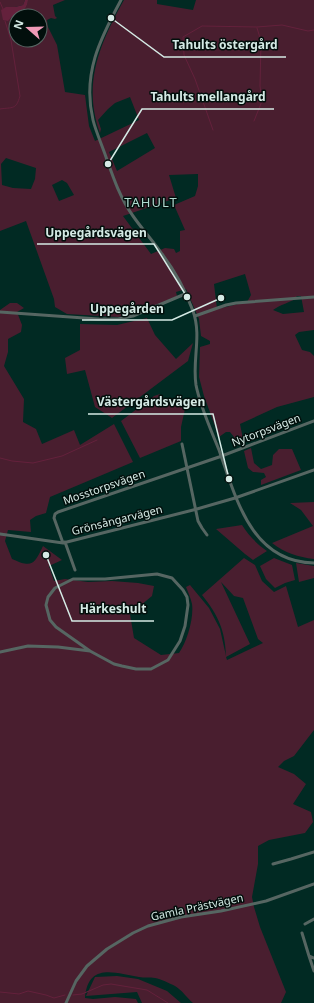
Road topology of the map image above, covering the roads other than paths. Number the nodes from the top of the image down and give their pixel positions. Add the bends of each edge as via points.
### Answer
1 (121, 0) edge
2 (185, 294) junction
3 (314, 297) edge
4 (0, 312) edge
5 (195, 316) junction
6 (314, 421) edge
7 (182, 444) dead end
8 (223, 456) junction
9 (188, 468) junction
10 (314, 470) edge
11 (237, 498) junction
12 (197, 509) junction
13 (0, 534) edge
14 (207, 535) dead end
15 (64, 542) junction
16 (314, 563) edge
17 (75, 570) dead end
18 (90, 651) junction
19 (0, 652) edge
20 (314, 852) edge
21 (273, 864) dead end
22 (314, 884) edge
23 (314, 918) edge
24 (305, 924) dead end
25 (302, 933) dead end
26 (309, 956) junction
27 (314, 958) edge
28 (314, 971) edge
29 (66, 1003) edge

1 - 2 street via 95,53 90,76 93,120 120,193 163,256
2 - 4 street via 140,313 118,319
2 - 5 street
3 - 5 street via 236,303
5 - 8 street via 198,338 196,387
6 - 8 street, Nytorpsvägen
7 - 9 street
8 - 9 street, Mosstorpsvägen
8 - 11 street
9 - 12 street
9 - 15 street, Mosstorpsvägen via 58,512 54,518
10 - 11 street, Grönsångarvägen
11 - 12 street, Grönsångarvägen
11 - 16 street via 247,522 268,546 291,558
12 - 14 street via 198,521
12 - 15 street, Grönsångarvägen
13 - 15 street, Grönsångarvägen
15 - 17 street
18 - 18 street via 56,628 50,620 46,605 48,597 51,591 61,584 73,579 157,574 172,578 183,590 188,605 185,626 180,641 168,660 151,669 136,669 114,664
18 - 19 street via 28,646
20 - 21 street
22 - 29 street, Gamla Prästvägen via 266,901 181,917 133,933 107,949 87,966 76,981
23 - 24 street
25 - 26 street
26 - 27 street
26 - 28 street

